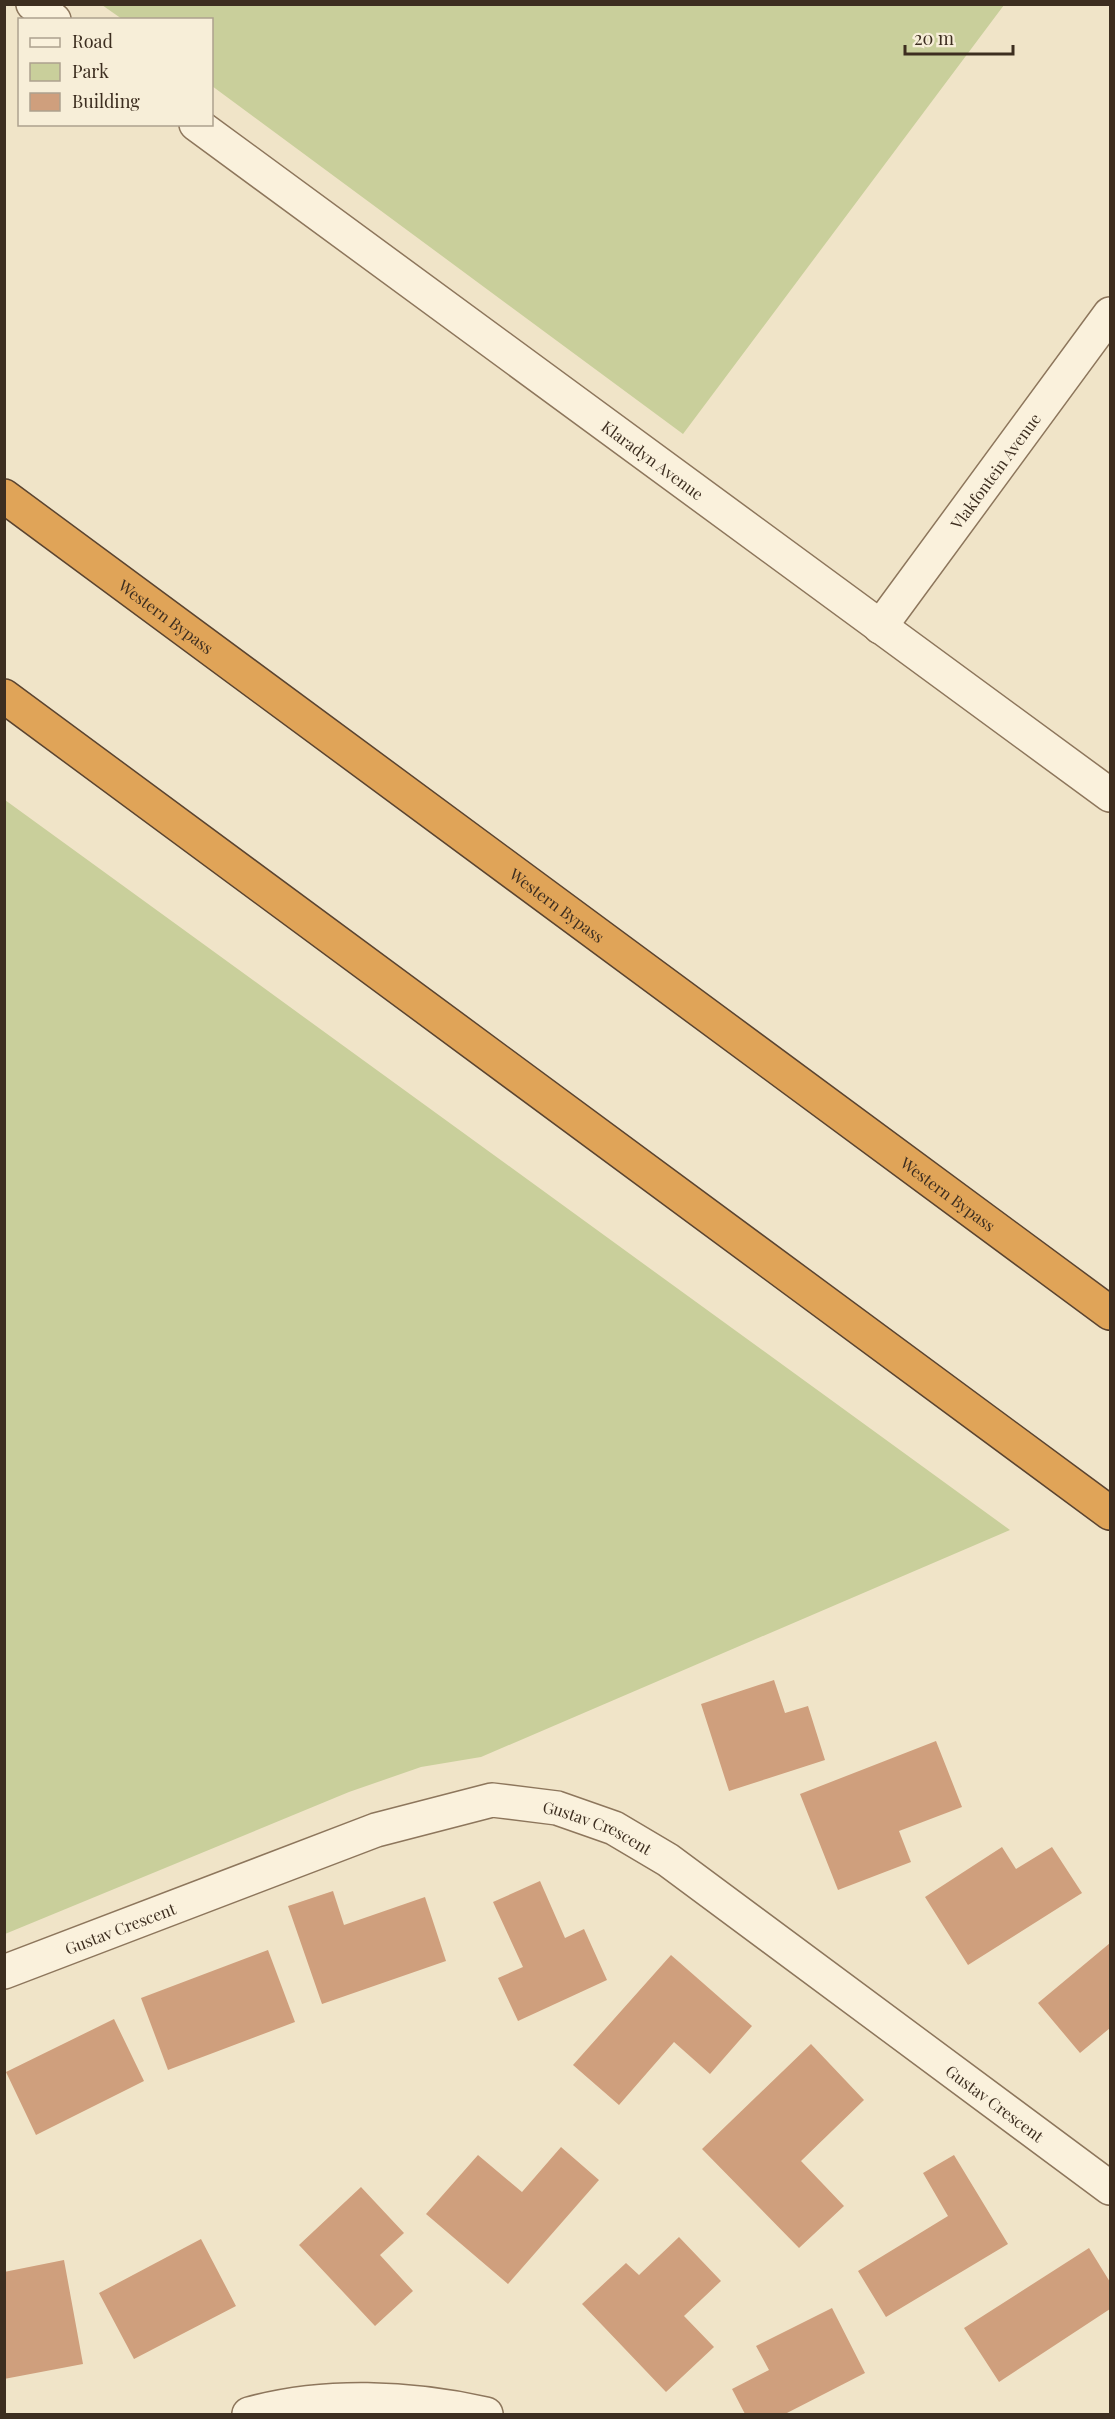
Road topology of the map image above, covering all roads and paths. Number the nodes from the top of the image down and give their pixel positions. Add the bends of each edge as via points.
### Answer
1 (33, 4) edge
2 (51, 18) edge
3 (199, 126) edge
4 (1110, 315) edge
5 (4, 496) edge
6 (880, 627) junction
7 (4, 696) edge
8 (1110, 795) edge
9 (1110, 1313) edge
10 (1110, 1513) edge
11 (4, 1972) edge
12 (1110, 2188) edge
13 (249, 2415) edge
14 (486, 2415) edge

1 - 2 street
3 - 6 street, Klaradyn Avenue
4 - 6 street, Vlakfontein Avenue
5 - 9 highway, Western Bypass
6 - 8 street, Klaradyn Avenue
7 - 10 highway
11 - 12 street, Gustav Crescent via 376,1830 492,1800 557,1808 614,1828 668,1860
13 - 14 street via 285,2404 379,2400 444,2405

